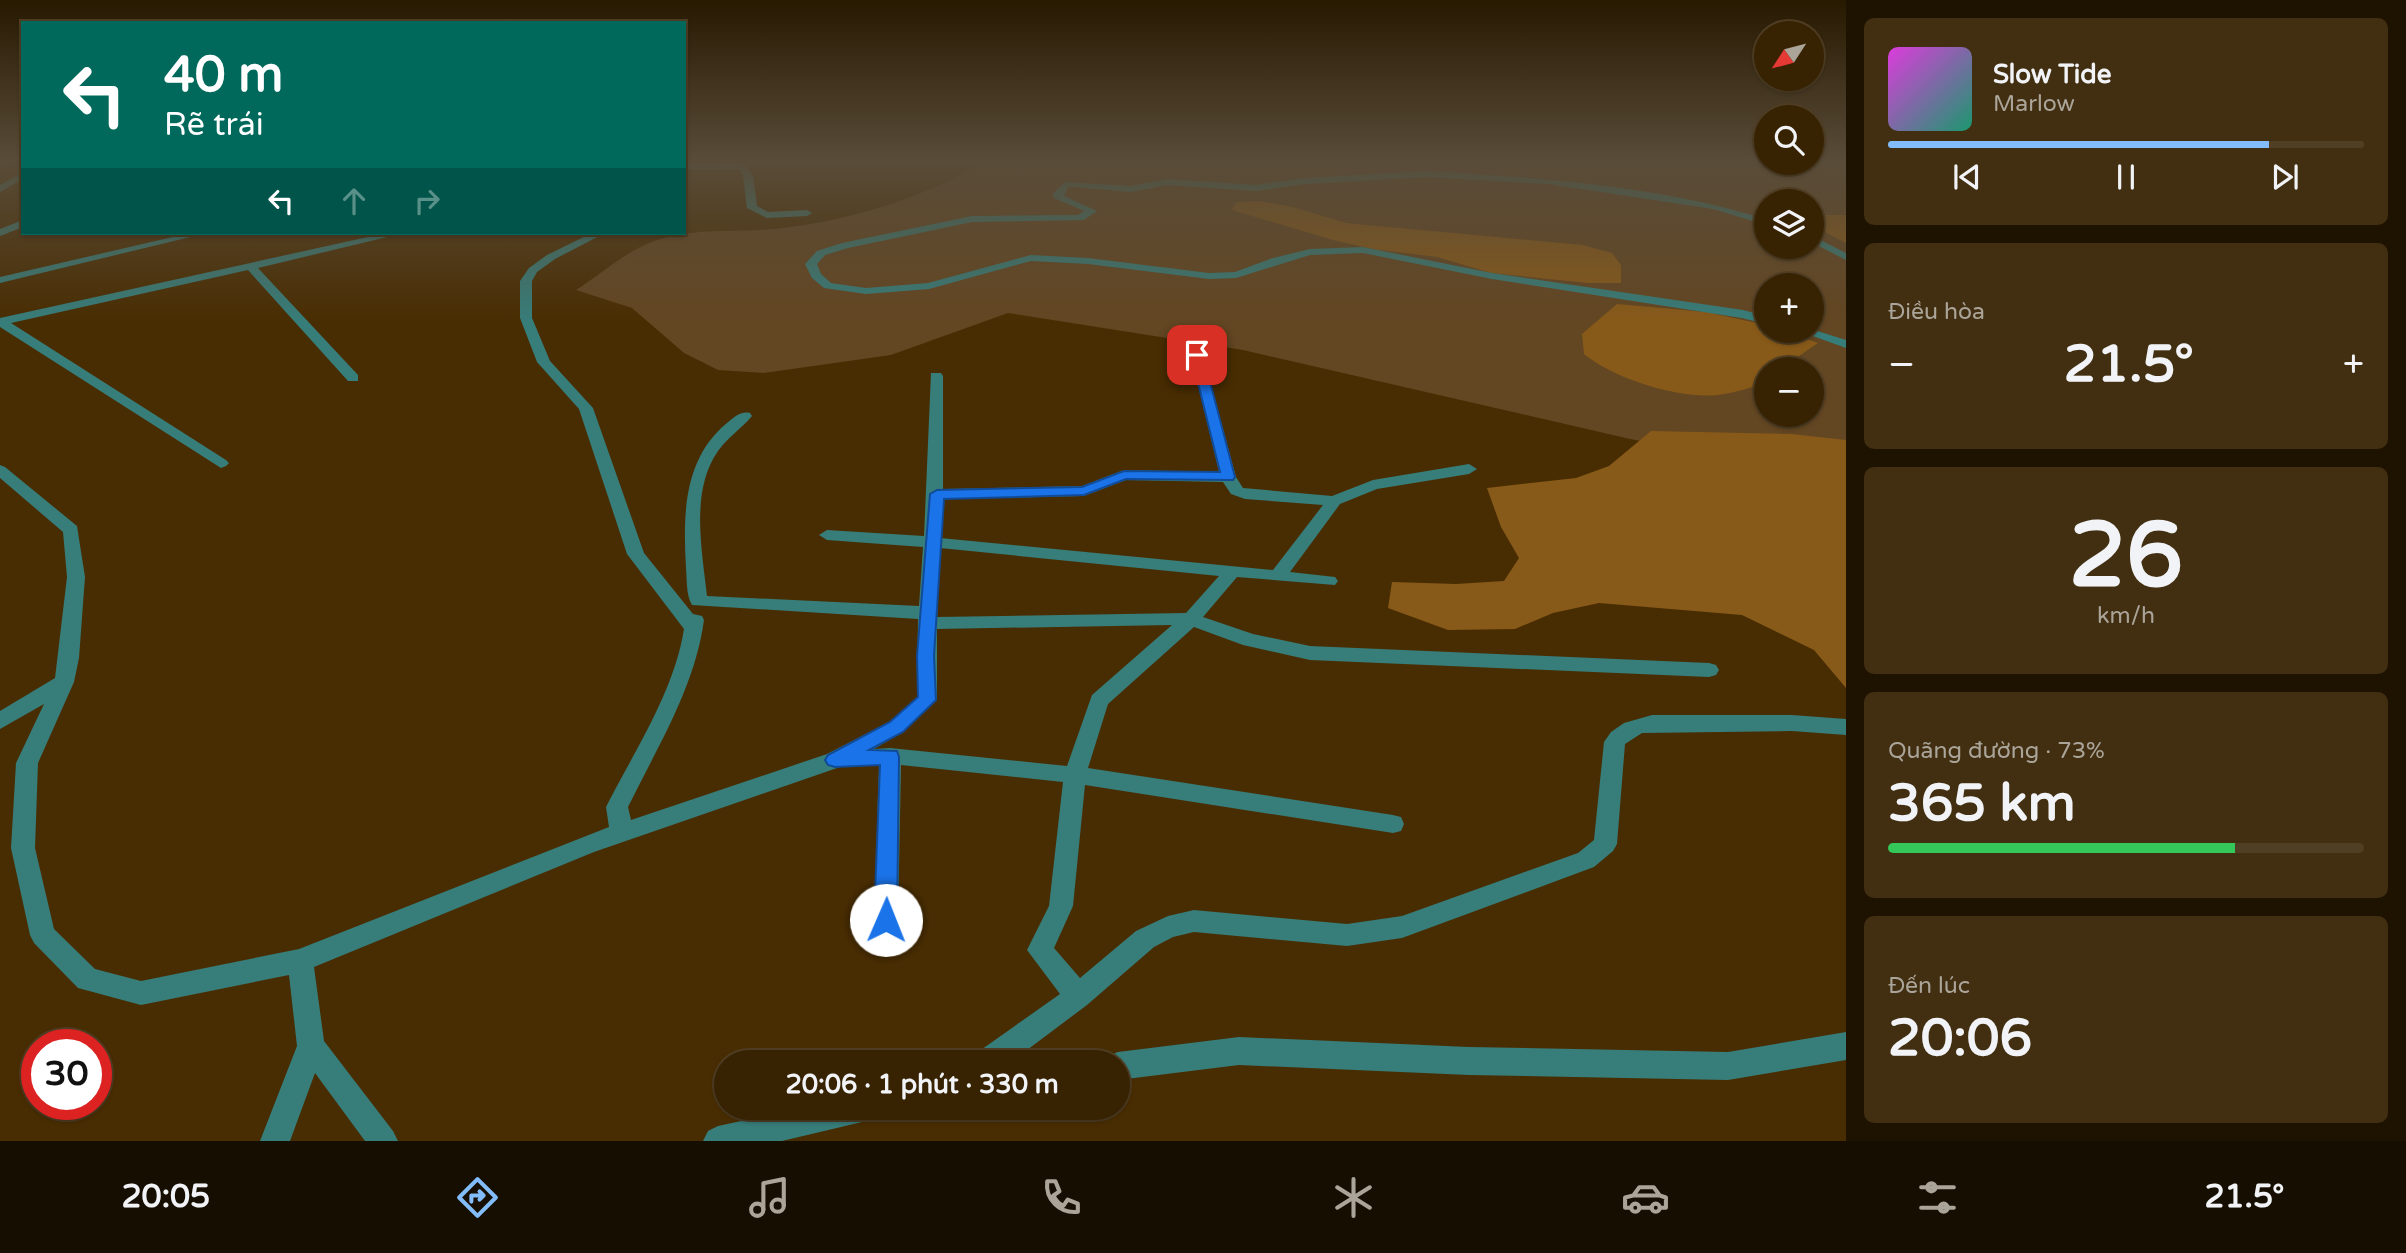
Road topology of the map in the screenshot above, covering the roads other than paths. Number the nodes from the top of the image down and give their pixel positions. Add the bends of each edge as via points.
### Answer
1 (1084, 215) edge
2 (21, 224) edge
3 (0, 233) edge
4 (193, 235) edge
5 (390, 235) edge
6 (596, 235) edge
7 (1824, 245) edge
8 (1846, 257) edge
9 (250, 266) junction
10 (0, 279) edge
11 (1754, 317) edge
12 (1, 322) edge
13 (1824, 337) edge
14 (1846, 344) edge
15 (1197, 355) dead end
16 (936, 376) dead end
17 (353, 378) dead end
18 (745, 416) dead end
19 (221, 463) dead end
20 (1469, 469) dead end
21 (0, 470) edge
22 (1228, 477) junction
23 (937, 494) junction
24 (1320, 499) junction
25 (827, 535) dead end
26 (932, 542) junction
27 (1232, 572) junction
28 (1278, 576) junction
29 (1329, 581) dead end
30 (698, 601) junction
31 (928, 618) junction
32 (1191, 619) junction
33 (694, 628) junction
34 (1709, 670) dead end
35 (64, 682) junction
36 (0, 721) edge
37 (1846, 727) edge
38 (890, 757) junction
39 (835, 760) junction
40 (1075, 775) junction
41 (1393, 824) dead end
42 (622, 832) junction
43 (886, 920) dead end
44 (300, 961) junction
45 (1078, 996) junction
46 (311, 1046) junction
47 (1846, 1046) edge
48 (1004, 1050) edge
49 (1130, 1065) edge
50 (810, 1120) edge
51 (275, 1141) edge
52 (383, 1141) edge
53 (718, 1141) edge

1 - 11 street via 972,219 846,245 821,253 811,264 828,286 866,291 929,286 1031,258 1223,276 1310,252 1363,250 1492,276
2 - 3 street
4 - 10 street
5 - 9 street
6 - 33 street via 533,270 526,281 526,318 544,362 586,408 636,554
7 - 8 street
9 - 12 street
9 - 17 street
12 - 19 street
13 - 14 street
15 - 22 street
16 - 23 street
18 - 30 street via 727,428 698,476 691,507
20 - 24 street
21 - 35 street via 71,530 76,577
22 - 23 street via 1124,475 1084,491
22 - 24 street via 1237,491 1245,494
23 - 26 street
24 - 28 street
25 - 26 street
26 - 27 street
26 - 31 street
27 - 28 street
27 - 32 street
28 - 29 street
30 - 31 street
30 - 33 street
31 - 32 street
31 - 39 street via 927,700 897,727
32 - 34 street via 1269,646 1310,653
32 - 40 street via 1099,700
33 - 42 street via 681,680 617,807
35 - 36 street
35 - 44 street via 27,763 23,848 43,935 87,979 141,993
37 - 45 street via 1652,723 1634,727 1615,742 1605,844 1586,860 1402,928 1372,933 1347,935 1194,921 1168,927 1145,939
38 - 39 street
38 - 40 street
38 - 43 street
39 - 42 street
40 - 41 street
40 - 45 street via 1061,906 1040,950
42 - 44 street
44 - 46 street
45 - 48 street
46 - 51 street
46 - 52 street
47 - 49 street via 1728,1066 1240,1051
50 - 53 street

